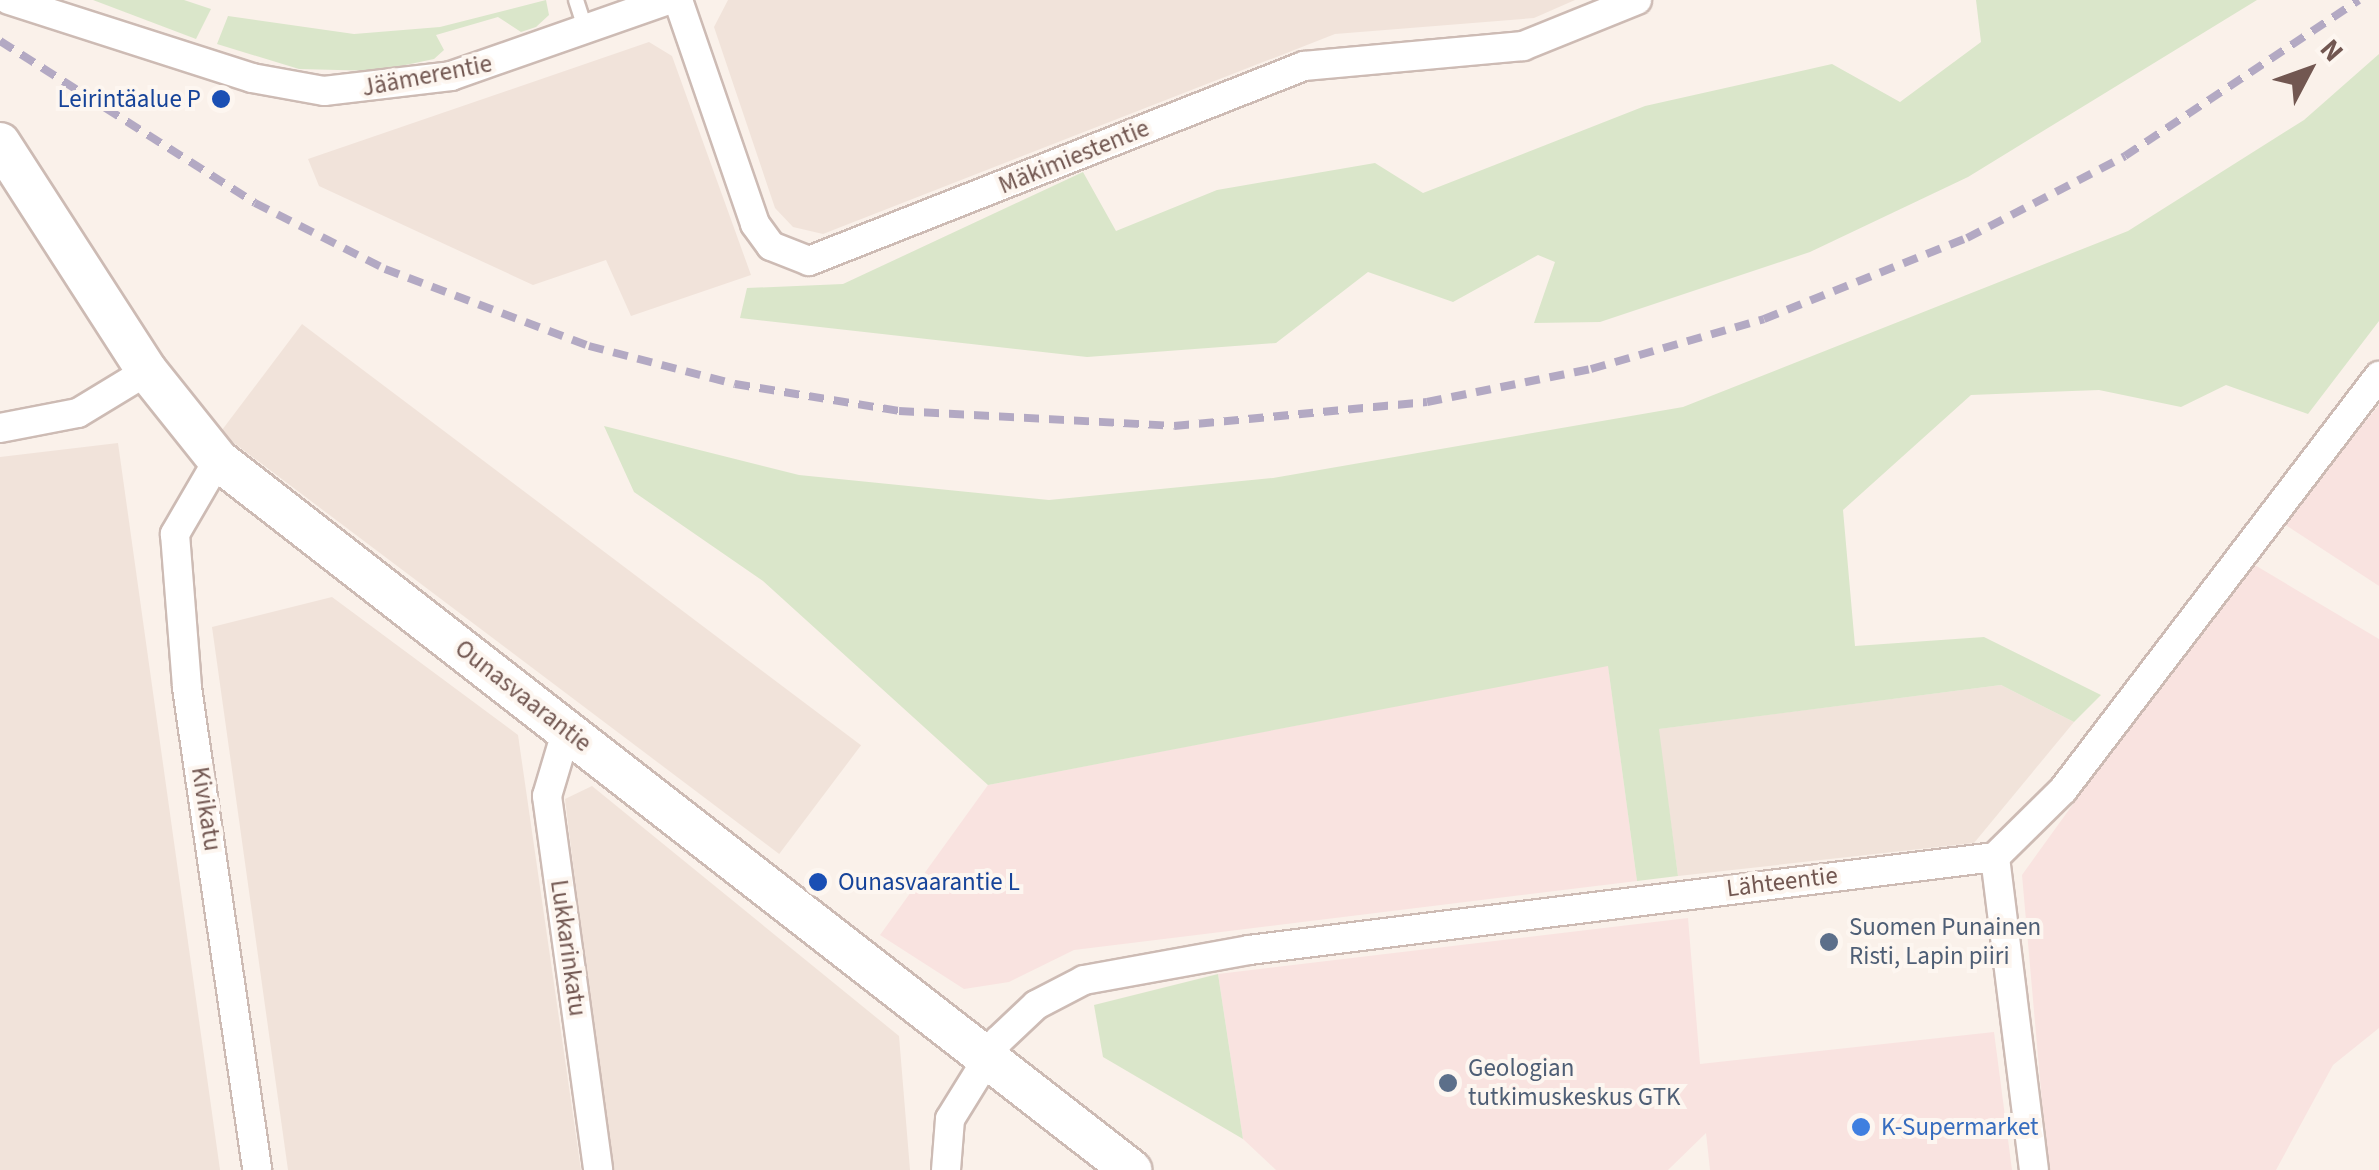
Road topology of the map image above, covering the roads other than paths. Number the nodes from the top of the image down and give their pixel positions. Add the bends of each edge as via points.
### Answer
1 (9, 0) edge
2 (576, 0) edge
3 (668, 0) edge
4 (678, 0) edge
5 (1637, 0) edge
6 (586, 30) junction
7 (0, 143) edge
8 (147, 371) junction
9 (2379, 376) edge
10 (0, 428) edge
11 (218, 460) junction
12 (566, 729) junction
13 (1994, 856) junction
14 (987, 1057) junction
15 (257, 1170) edge
16 (598, 1170) edge
17 (946, 1170) edge
18 (1132, 1170) edge
19 (2034, 1170) edge

1 - 6 street, Jäämerentie via 252,78 324,91 451,76
2 - 6 lane
3 - 6 street, Jäämerentie
4 - 5 street, Mäkimiestentie via 755,224 772,246 809,261 1304,66 1523,46
7 - 8 street, Ounasvaarantie
8 - 10 street via 78,413
8 - 11 street, Ounasvaarantie
9 - 13 street via 2063,790
11 - 12 street, Ounasvaarantie
11 - 15 street, Kivikatu via 175,534 187,688
12 - 14 street, Ounasvaarantie
12 - 16 street, Lukkarinkatu via 547,796
13 - 14 street, Lähteentie via 1115,974 1036,1005
13 - 19 street
14 - 17 street, Lähteentie via 950,1120
14 - 18 street, Ounasvaarantie

